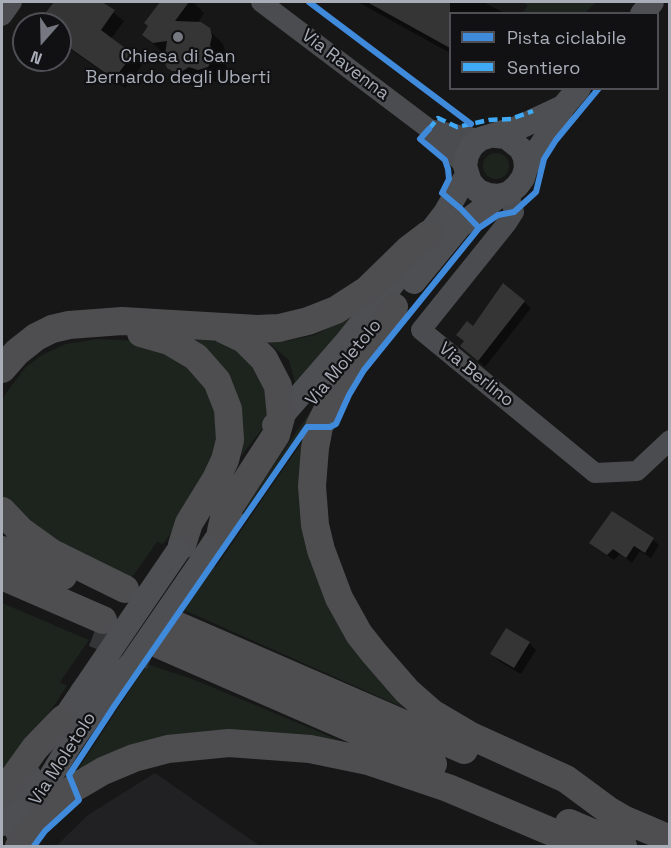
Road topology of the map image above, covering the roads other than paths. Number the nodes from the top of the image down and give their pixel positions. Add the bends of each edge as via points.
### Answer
1 (12, 2) edge
2 (261, 2) edge
3 (2, 16) edge
4 (577, 90) edge
5 (563, 107) junction
6 (429, 129) junction
7 (488, 137) junction
8 (526, 168) junction
9 (466, 170) junction
10 (504, 194) junction
11 (429, 234) junction
12 (394, 306) junction
13 (210, 327) junction
14 (2, 369) edge
15 (2, 384) edge
16 (281, 417) junction
17 (669, 440) edge
18 (2, 511) edge
19 (221, 531) junction
20 (2, 550) edge
21 (187, 553) junction
22 (2, 576) edge
23 (2, 593) edge
24 (110, 610) junction
25 (92, 696) junction
26 (63, 719) junction
27 (2, 794) edge
28 (2, 824) edge
29 (625, 833) edge
30 (669, 839) edge
31 (8, 846) edge
32 (19, 846) edge
33 (585, 846) edge

1 - 3 street
2 - 6 street, Via Ravenna
4 - 5 main road
5 - 7 main road
5 - 8 main road, Via Moletolo
6 - 7 street
6 - 9 street, Via Ravenna
7 - 8 main road via 506,137 520,149
7 - 9 main road, Via Moletolo via 472,146
8 - 10 main road, Via Moletolo via 517,186
9 - 10 main road via 478,191
9 - 11 main road, Via Moletolo via 445,213
10 - 12 main road, Via Moletolo via 460,226
10 - 17 street, Via Berlino via 514,212 421,330 595,472 637,471
11 - 13 highway via 367,290 327,315 279,328
11 - 16 main road, Via Moletolo via 386,294
12 - 19 main road, Via Moletolo via 319,391
12 - 29 highway via 382,329 338,388 319,427 312,472 313,512 321,550 339,598 359,634 423,706 471,736 566,779 608,810
13 - 14 highway via 122,321 69,324 31,341
13 - 16 highway via 237,335 264,359 278,386
15 - 21 highway via 33,351 77,333 146,333 176,344 196,357 224,394 230,440 220,472 189,524
16 - 19 highway via 276,435 225,514
16 - 21 main road, Via Moletolo via 231,479
18 - 24 highway via 41,546 79,567
19 - 21 main road, Via Moletolo
20 - 24 highway
21 - 25 main road, Via Moletolo, bridge
22 - 24 highway
23 - 24 highway
25 - 26 main road, Via Moletolo
25 - 31 main road, Via Moletolo via 71,743
26 - 27 highway
26 - 28 main road, Via Moletolo
29 - 29 highway via 247,656 167,635 211,668
29 - 30 highway
32 - 33 highway via 50,807 103,771 168,749 230,743 310,749 368,761 448,788

